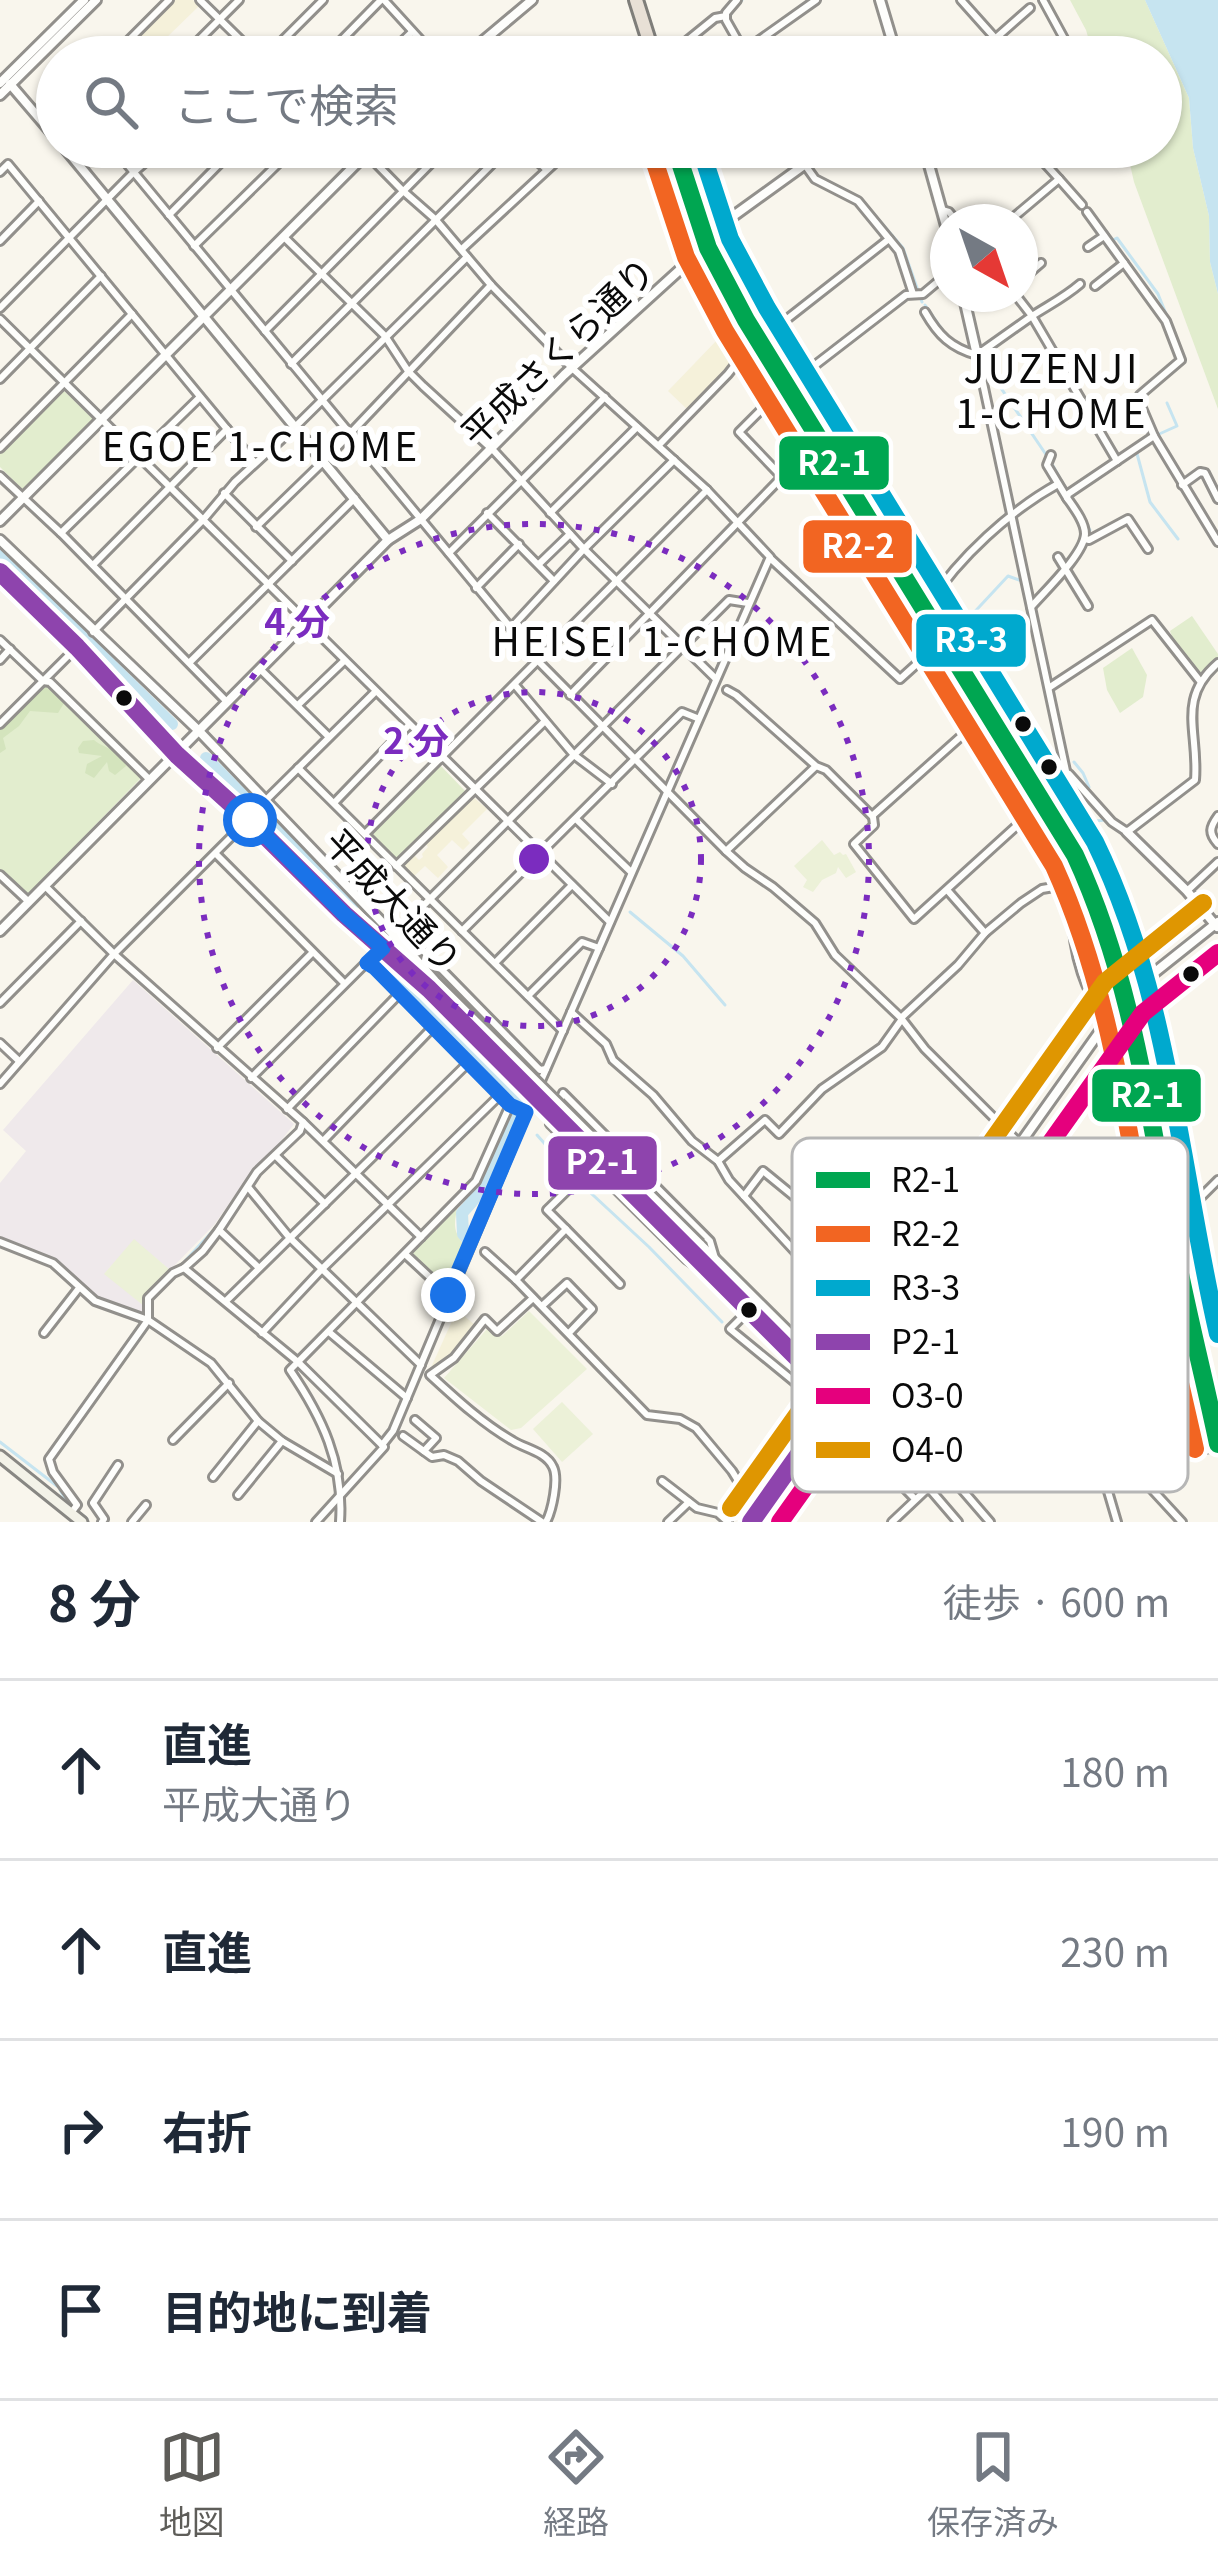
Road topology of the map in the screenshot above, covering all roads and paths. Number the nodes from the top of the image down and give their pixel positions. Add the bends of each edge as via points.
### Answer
1 (84, 0) edge
2 (95, 0) edge
3 (169, 0) edge
4 (200, 0) edge
5 (239, 0) edge
6 (323, 0) edge
7 (383, 0) edge
8 (532, 0) edge
9 (633, 0) edge
10 (737, 0) edge
11 (816, 0) edge
12 (880, 0) edge
13 (961, 0) edge
14 (1043, 0) edge
15 (1030, 8) dead end
16 (726, 16) junction
17 (219, 20) junction
18 (412, 32) junction
19 (49, 36) edge
20 (55, 36) edge
21 (133, 36) edge
22 (203, 36) edge
23 (238, 36) edge
24 (284, 36) edge
25 (346, 36) edge
26 (408, 36) edge
27 (416, 36) edge
28 (489, 36) edge
29 (644, 36) edge
30 (693, 36) edge
31 (736, 36) edge
32 (769, 36) edge
33 (891, 36) edge
34 (994, 36) edge
35 (998, 36) edge
36 (1063, 36) edge
37 (36, 50) edge
38 (36, 54) edge
39 (5, 82) edge
40 (0, 95) edge
41 (36, 116) edge
42 (82, 168) edge
43 (131, 168) edge
44 (139, 168) edge
45 (215, 168) edge
46 (274, 168) edge
47 (349, 168) edge
48 (383, 168) edge
49 (425, 168) edge
50 (488, 168) edge
51 (686, 168) edge
52 (688, 168) edge
53 (802, 168) edge
54 (807, 168) edge
55 (930, 168) edge
56 (1049, 168) edge
57 (547, 170) edge
58 (0, 172) edge
59 (134, 172) junction
60 (1059, 179) junction
61 (402, 190) junction
62 (108, 199) junction
63 (39, 201) junction
64 (940, 204) edge
65 (1029, 204) edge
66 (169, 215) junction
67 (436, 219) junction
68 (713, 231) junction
69 (1104, 236) junction
70 (284, 237) junction
71 (70, 238) junction
72 (889, 239) junction
73 (0, 241) edge
74 (194, 246) junction
75 (1088, 247) dead end
76 (708, 248) junction
77 (465, 252) junction
78 (1041, 263) dead end
79 (1124, 263) junction
80 (1038, 265) edge
81 (320, 274) junction
82 (101, 276) junction
83 (491, 284) junction
84 (1080, 284) dead end
85 (930, 286) edge
86 (1095, 286) dead end
87 (231, 290) junction
88 (918, 294) junction
89 (352, 304) junction
90 (0, 308) edge
91 (925, 312) dead end
92 (967, 312) edge
93 (1029, 312) edge
94 (132, 314) junction
95 (204, 316) junction
96 (1032, 316) junction
97 (0, 319) edge
98 (772, 330) dead end
99 (265, 331) junction
100 (385, 336) junction
101 (749, 347) dead end
102 (30, 349) junction
103 (165, 356) junction
104 (977, 356) junction
105 (291, 364) junction
106 (572, 368) junction
107 (408, 371) junction
108 (801, 376) dead end
109 (0, 379) edge
110 (65, 382) junction
111 (776, 395) dead end
112 (200, 397) junction
113 (605, 397) junction
114 (321, 401) junction
115 (810, 418) junction
116 (101, 419) junction
117 (296, 426) junction
118 (638, 427) junction
119 (227, 429) junction
120 (349, 435) junction
121 (1154, 436) junction
122 (659, 445) junction
123 (0, 448) edge
124 (491, 448) junction
125 (1051, 454) dead end
126 (138, 455) junction
127 (325, 460) junction
128 (674, 460) junction
129 (1117, 461) junction
130 (255, 463) junction
131 (841, 467) junction
132 (0, 476) edge
133 (521, 480) junction
134 (1058, 484) junction
135 (1182, 485) junction
136 (170, 486) junction
137 (707, 490) junction
138 (224, 493) junction
139 (22, 498) junction
140 (355, 498) junction
141 (1067, 498) junction
142 (1218, 500) edge
143 (487, 513) junction
144 (550, 513) junction
145 (1012, 517) junction
146 (421, 519) junction
147 (203, 520) junction
148 (0, 521) edge
149 (738, 523) junction
150 (256, 527) junction
151 (61, 533) junction
152 (570, 534) junction
153 (1085, 539) junction
154 (0, 540) edge
155 (388, 540) junction
156 (1218, 542) edge
157 (519, 544) junction
158 (584, 549) junction
159 (1148, 549) dead end
160 (448, 553) junction
161 (770, 557) junction
162 (1058, 557) dead end
163 (292, 561) junction
164 (538, 564) junction
165 (93, 565) junction
166 (1066, 567) junction
167 (0, 572) edge
168 (554, 581) junction
169 (618, 581) junction
170 (268, 585) junction
171 (476, 587) junction
172 (126, 598) junction
173 (748, 604) junction
174 (930, 604) junction
175 (1088, 606) dead end
176 (1031, 607) junction
177 (650, 613) junction
178 (306, 623) junction
179 (511, 628) junction
180 (93, 632) junction
181 (0, 640) edge
182 (943, 640) junction
183 (682, 645) junction
184 (77, 647) junction
185 (10, 650) junction
186 (0, 660) edge
187 (344, 661) junction
188 (190, 662) junction
189 (538, 662) junction
190 (1218, 663) edge
191 (260, 669) junction
192 (715, 678) junction
193 (43, 681) junction
194 (1201, 681) junction
195 (515, 685) junction
196 (1049, 687) junction
197 (727, 690) dead end
198 (375, 692) junction
199 (570, 694) junction
200 (228, 703) junction
201 (298, 705) junction
202 (989, 712) junction
203 (697, 718) junction
204 (545, 721) junction
205 (0, 724) edge
206 (409, 725) junction
207 (601, 727) junction
208 (200, 731) junction
209 (329, 737) junction
210 (177, 754) junction
211 (574, 755) junction
212 (442, 757) junction
213 (635, 760) junction
214 (816, 766) junction
215 (298, 768) junction
216 (1066, 771) junction
217 (150, 781) junction
218 (612, 784) junction
219 (475, 789) junction
220 (665, 791) junction
221 (1047, 799) junction
222 (266, 801) junction
223 (334, 803) junction
224 (872, 816) junction
225 (1218, 816) edge
226 (576, 819) junction
227 (250, 820) junction
228 (1061, 821) junction
229 (508, 822) junction
230 (1127, 832) junction
231 (365, 834) junction
232 (1218, 844) edge
233 (726, 851) junction
234 (215, 854) junction
235 (540, 854) junction
236 (1076, 855) junction
237 (1218, 862) edge
238 (396, 866) junction
239 (632, 872) junction
240 (0, 875) edge
241 (1072, 884) junction
242 (572, 885) junction
243 (46, 886) junction
244 (947, 890) junction
245 (1187, 891) junction
246 (431, 900) junction
247 (29, 902) junction
248 (1216, 920) edge
249 (81, 921) junction
250 (610, 922) junction
251 (0, 931) edge
252 (462, 931) junction
253 (399, 932) junction
254 (985, 933) junction
255 (383, 948) junction
256 (599, 948) junction
257 (312, 953) junction
258 (114, 954) junction
259 (367, 963) junction
260 (495, 963) junction
261 (344, 983) junction
262 (1130, 991) junction
263 (400, 993) junction
264 (528, 997) junction
265 (0, 1003) edge
266 (571, 1012) junction
267 (901, 1019) junction
268 (1104, 1024) junction
269 (433, 1028) junction
270 (563, 1031) junction
271 (0, 1043) edge
272 (217, 1048) junction
273 (19, 1061) junction
274 (468, 1063) junction
275 (546, 1069) junction
276 (1141, 1071) junction
277 (251, 1078) junction
278 (0, 1084) edge
279 (500, 1095) junction
280 (510, 1105) junction
281 (287, 1108) junction
282 (526, 1112) junction
283 (303, 1122) junction
284 (1014, 1138) edge
285 (1024, 1138) edge
286 (1156, 1138) edge
287 (1162, 1138) edge
288 (323, 1141) junction
289 (616, 1144) junction
290 (276, 1156) junction
291 (718, 1161) junction
292 (593, 1166) junction
293 (356, 1174) junction
294 (1218, 1180) edge
295 (248, 1187) junction
296 (792, 1194) edge
297 (744, 1196) junction
298 (325, 1204) junction
299 (388, 1205) junction
300 (1188, 1210) edge
301 (566, 1229) junction
302 (219, 1230) junction
303 (289, 1237) junction
304 (421, 1238) junction
305 (0, 1242) edge
306 (792, 1248) edge
307 (693, 1251) junction
308 (485, 1252) dead end
309 (405, 1253) junction
310 (716, 1260) junction
311 (1188, 1261) edge
312 (184, 1268) junction
313 (259, 1268) junction
314 (322, 1269) junction
315 (516, 1280) junction
316 (620, 1284) dead end
317 (79, 1288) junction
318 (448, 1295) junction
319 (533, 1298) junction
320 (226, 1302) junction
321 (356, 1304) junction
322 (754, 1305) junction
323 (542, 1306) junction
324 (1188, 1308) edge
325 (148, 1320) junction
326 (329, 1332) junction
327 (44, 1333) dead end
328 (262, 1333) junction
329 (569, 1333) junction
330 (792, 1340) edge
331 (792, 1348) edge
332 (298, 1363) junction
333 (422, 1366) junction
334 (792, 1379) edge
335 (230, 1383) junction
336 (406, 1398) junction
337 (416, 1420) dead end
338 (1218, 1420) edge
339 (258, 1421) junction
340 (403, 1436) dead end
341 (173, 1440) dead end
342 (282, 1441) junction
343 (382, 1445) junction
344 (1218, 1445) edge
345 (424, 1451) junction
346 (1188, 1452) edge
347 (0, 1456) edge
348 (792, 1464) edge
349 (118, 1465) dead end
350 (338, 1474) junction
351 (213, 1477) dead end
352 (662, 1481) dead end
353 (908, 1492) edge
354 (923, 1492) edge
355 (932, 1492) edge
356 (964, 1492) edge
357 (1109, 1492) edge
358 (1154, 1492) edge
359 (340, 1494) junction
360 (238, 1495) dead end
361 (915, 1499) junction
362 (689, 1502) junction
363 (146, 1505) dead end
364 (760, 1509) junction
365 (71, 1514) junction
366 (895, 1521) edge
367 (82, 1522) edge
368 (102, 1522) edge
369 (132, 1522) edge
370 (316, 1522) edge
371 (340, 1522) edge
372 (544, 1522) edge
373 (668, 1522) edge
374 (728, 1522) edge
375 (751, 1522) edge
376 (771, 1522) edge
377 (958, 1522) edge
378 (990, 1522) edge
379 (1117, 1522) edge
380 (1182, 1522) edge

1 - 19 street
2 - 20 street
3 - 21 street
4 - 17 street
5 - 17 street
6 - 24 street
7 - 18 street
7 - 25 street
8 - 28 street
9 - 29 highway
10 - 16 street
11 - 32 street
12 - 33 street
13 - 34 street
14 - 36 street
15 - 35 street
16 - 30 street
16 - 31 street
17 - 22 street
17 - 23 street
18 - 26 street
18 - 27 street
37 - 39 street
38 - 39 street
39 - 40 street
39 - 41 street
42 - 62 street
43 - 59 street
44 - 59 street
45 - 66 street
46 - 74 street
47 - 70 street
48 - 61 street
49 - 61 street
50 - 67 street
51 - 76 highway
52 - 68 highway
53 - 68 street
54 - 72 street via 858,201
55 - 64 street
56 - 60 street
57 - 77 street
58 - 63 street via 8,164
59 - 62 street
59 - 66 street
60 - 65 street
60 - 69 street
61 - 67 street
61 - 81 street
62 - 71 street
62 - 95 street
63 - 71 street
63 - 73 street
66 - 74 street
67 - 77 street
67 - 89 street
68 - 76 street
68 - 115 highway
69 - 75 street
69 - 79 street
70 - 81 street
70 - 87 street
71 - 82 street
71 - 90 street
72 - 88 street
72 - 98 street
74 - 87 street
76 - 106 street, 平成さくら通り
76 - 115 highway
77 - 83 street
77 - 100 street
78 - 80 street
79 - 86 street
79 - 121 street via 1166,322 1181,360 1140,395
81 - 89 street
81 - 99 street
82 - 94 street
82 - 102 street
83 - 106 street
83 - 107 street
84 - 96 street
85 - 88 street
87 - 95 street
87 - 99 street
88 - 108 street
89 - 100 street
89 - 105 street
91 - 104 street via 936,332
92 - 104 street
93 - 96 street
94 - 103 street
94 - 110 street
95 - 103 street
95 - 117 street
96 - 104 street
96 - 129 street
97 - 102 street
99 - 105 street
100 - 107 street
100 - 114 street
101 - 122 street
102 - 109 street
102 - 110 street
103 - 112 street
103 - 116 street
104 - 145 street
105 - 114 street
106 - 113 street
106 - 124 street, 平成さくら通り
107 - 120 street
107 - 124 street
110 - 116 street
110 - 123 street
111 - 149 street via 739,432 782,478
112 - 119 street
112 - 126 street
113 - 118 street
113 - 133 street
114 - 117 street
114 - 120 street
115 - 131 highway
116 - 126 street
116 - 139 street
117 - 127 street
117 - 130 street
118 - 122 street
118 - 144 street
119 - 130 street
119 - 136 street
120 - 127 street
120 - 146 street
121 - 129 street
121 - 135 street
122 - 128 street
124 - 133 street
124 - 146 street, 平成さくら通り
125 - 134 street via 1047,465
126 - 136 street
126 - 151 street
127 - 140 street
127 - 150 street
128 - 137 street
128 - 158 street
129 - 141 street
130 - 138 street
131 - 174 highway
131 - 182 highway
132 - 139 street
133 - 143 street
133 - 144 street
134 - 141 street
134 - 145 street
135 - 142 street via 1204,473
135 - 156 street
136 - 147 street
136 - 165 street
137 - 149 street
137 - 169 street
138 - 147 street
138 - 150 street
139 - 148 street
139 - 151 street
140 - 155 street
140 - 163 street
141 - 153 street
143 - 157 street
143 - 160 street
144 - 152 street
145 - 174 street via 961,560
145 - 176 street
146 - 155 street, 平成さくら通り
146 - 160 street
147 - 170 street
147 - 172 street
149 - 161 street
149 - 177 street
150 - 163 street
151 - 165 street
152 - 158 street
152 - 164 street
153 - 159 street via 1128,519
153 - 166 street
154 - 180 street, 平成大通り
155 - 178 street, 平成さくら通り
157 - 164 street
157 - 171 street
158 - 168 street
158 - 169 street
160 - 171 street
161 - 173 street
161 - 182 street via 900,679
162 - 166 street
163 - 170 street
164 - 168 street
165 - 172 street
166 - 175 street
166 - 176 street
167 - 184 street, 平成大通り
168 - 179 street
169 - 177 street
169 - 189 street
170 - 178 street
170 - 188 street
171 - 179 street
172 - 180 street
172 - 188 street
173 - 183 street via 729,600
173 - 192 street
174 - 221 highway
176 - 196 street
177 - 183 street
177 - 199 street
178 - 187 street
178 - 191 street, 平成さくら通り
179 - 189 street
180 - 208 street, 平成大通り
181 - 185 street
182 - 202 highway
183 - 192 street
183 - 207 street
184 - 193 street
184 - 210 street, 平成大通り
185 - 186 street
185 - 193 street
187 - 198 street
187 - 201 street
188 - 200 street
189 - 195 street
189 - 199 street
190 - 194 street
191 - 200 street, 平成さくら通り
191 - 201 street
192 - 203 street
193 - 205 street
193 - 217 street
194 - 196 street via 1153,620
194 - 230 street via 1192,704 1196,780
195 - 204 street
195 - 212 street
196 - 216 street
197 - 214 street
198 - 206 street
198 - 209 street
199 - 207 street
200 - 208 street, 平成さくら通り
201 - 209 street
202 - 221 highway
202 - 224 street
203 - 213 street via 682,712
203 - 220 street
204 - 211 street
204 - 219 street
206 - 212 street
206 - 223 street
207 - 211 street
207 - 213 street
208 - 210 street, 平成さくら通り
208 - 222 street, 平成大通り
209 - 215 street
210 - 217 street
210 - 227 street, 平成大通り
211 - 218 street
211 - 229 street
212 - 219 street
212 - 231 street
213 - 218 street
213 - 220 street
214 - 224 street
214 - 233 street
215 - 222 street
215 - 223 street
216 - 228 street
216 - 230 street
217 - 243 street
218 - 226 street
219 - 229 street
219 - 238 street
220 - 233 street
220 - 239 street
221 - 228 highway
221 - 244 street
222 - 253 street, 平成大通り
223 - 231 street
224 - 244 street via 874,825 854,844 914,919
225 - 232 street via 1210,832
226 - 235 street
226 - 239 street
227 - 234 street
227 - 255 street, 平成大通り
228 - 236 highway
228 - 262 highway via 1108,908
229 - 235 street
229 - 246 street
230 - 245 street
231 - 238 street
233 - 267 street via 815,923
234 - 257 street
234 - 258 street
235 - 242 street
235 - 252 street
236 - 241 street
236 - 262 highway
237 - 245 street
238 - 246 street
239 - 250 street
240 - 247 street
241 - 254 street via 1042,889
241 - 268 street via 1078,963
242 - 250 street
242 - 260 street
243 - 247 street
243 - 249 street
244 - 254 street
245 - 248 street
246 - 252 street
246 - 253 street
247 - 251 street
248 - 262 street
249 - 258 street
249 - 265 street
250 - 256 street
252 - 260 street
253 - 255 street
253 - 275 street
253 - 307 street, 平成大通り, bridge via 435,982
254 - 267 street
255 - 259 street
255 - 307 street, 平成大通り, bridge
256 - 264 street via 582,942
256 - 266 street
257 - 261 street
257 - 272 street
258 - 272 street
258 - 273 street
259 - 261 street
259 - 263 street
260 - 264 street
261 - 277 street
262 - 268 street
262 - 276 highway
262 - 287 highway
263 - 269 street
263 - 281 street
264 - 270 street
266 - 270 street
266 - 291 street
267 - 284 street
267 - 291 street via 882,1046 822,1089 779,1134 765,1120
268 - 276 street
268 - 285 street
269 - 274 street
269 - 288 street
270 - 275 street
271 - 273 street
272 - 277 street
273 - 278 street
274 - 279 street
274 - 293 street
275 - 282 street
276 - 286 highway
277 - 281 street
279 - 280 street
279 - 299 street
280 - 282 street
280 - 304 street via 476,1181
281 - 283 street
282 - 318 street
283 - 288 street
283 - 290 street
288 - 293 street
289 - 292 street
289 - 292 street via 562,1093 550,1124
289 - 310 street via 710,1241
290 - 295 street
290 - 298 street
291 - 297 street
292 - 301 street via 547,1210
292 - 307 street
293 - 298 street
293 - 299 street
294 - 300 street
295 - 302 street
295 - 303 street
296 - 297 street via 764,1171
297 - 306 street
298 - 303 street
299 - 304 street
299 - 314 street
301 - 315 street
301 - 316 street
302 - 312 street
302 - 313 street
303 - 313 street
303 - 314 street
304 - 309 street
305 - 317 street via 53,1264
307 - 310 street
307 - 322 street
308 - 315 street
309 - 318 street
309 - 321 street
310 - 322 street
311 - 338 highway
312 - 320 street
312 - 325 street via 148,1298
313 - 320 street
314 - 321 street
314 - 328 street
315 - 319 street
317 - 325 street
317 - 327 street
318 - 333 street
319 - 323 street
319 - 372 street via 497,1331 485,1319 430,1375 555,1469 554,1505
320 - 328 street
321 - 326 street
321 - 333 street
322 - 330 street
322 - 331 street
322 - 334 street via 730,1328
323 - 329 street
323 - 329 street via 567,1282 592,1309
324 - 344 highway
325 - 335 street
325 - 365 street via 50,1460 77,1504
326 - 332 street
326 - 336 street
328 - 332 street
329 - 364 street via 647,1415 696,1428
332 - 343 street
332 - 350 street via 290,1370 322,1423
333 - 336 street
335 - 339 street
335 - 341 street
336 - 343 street
337 - 345 street via 436,1438
339 - 342 street
339 - 351 street
340 - 345 street
342 - 350 street
342 - 360 street
343 - 359 street
344 - 346 street
345 - 372 street via 458,1461
347 - 365 main road
348 - 364 street
349 - 368 street via 93,1503
350 - 359 street
352 - 362 street
353 - 361 street
354 - 361 street
355 - 377 street
356 - 378 street
357 - 379 street
358 - 380 street
359 - 370 street
359 - 371 street
361 - 366 street
362 - 373 street
362 - 374 street
363 - 369 street
364 - 375 street
364 - 376 street
365 - 367 main road

